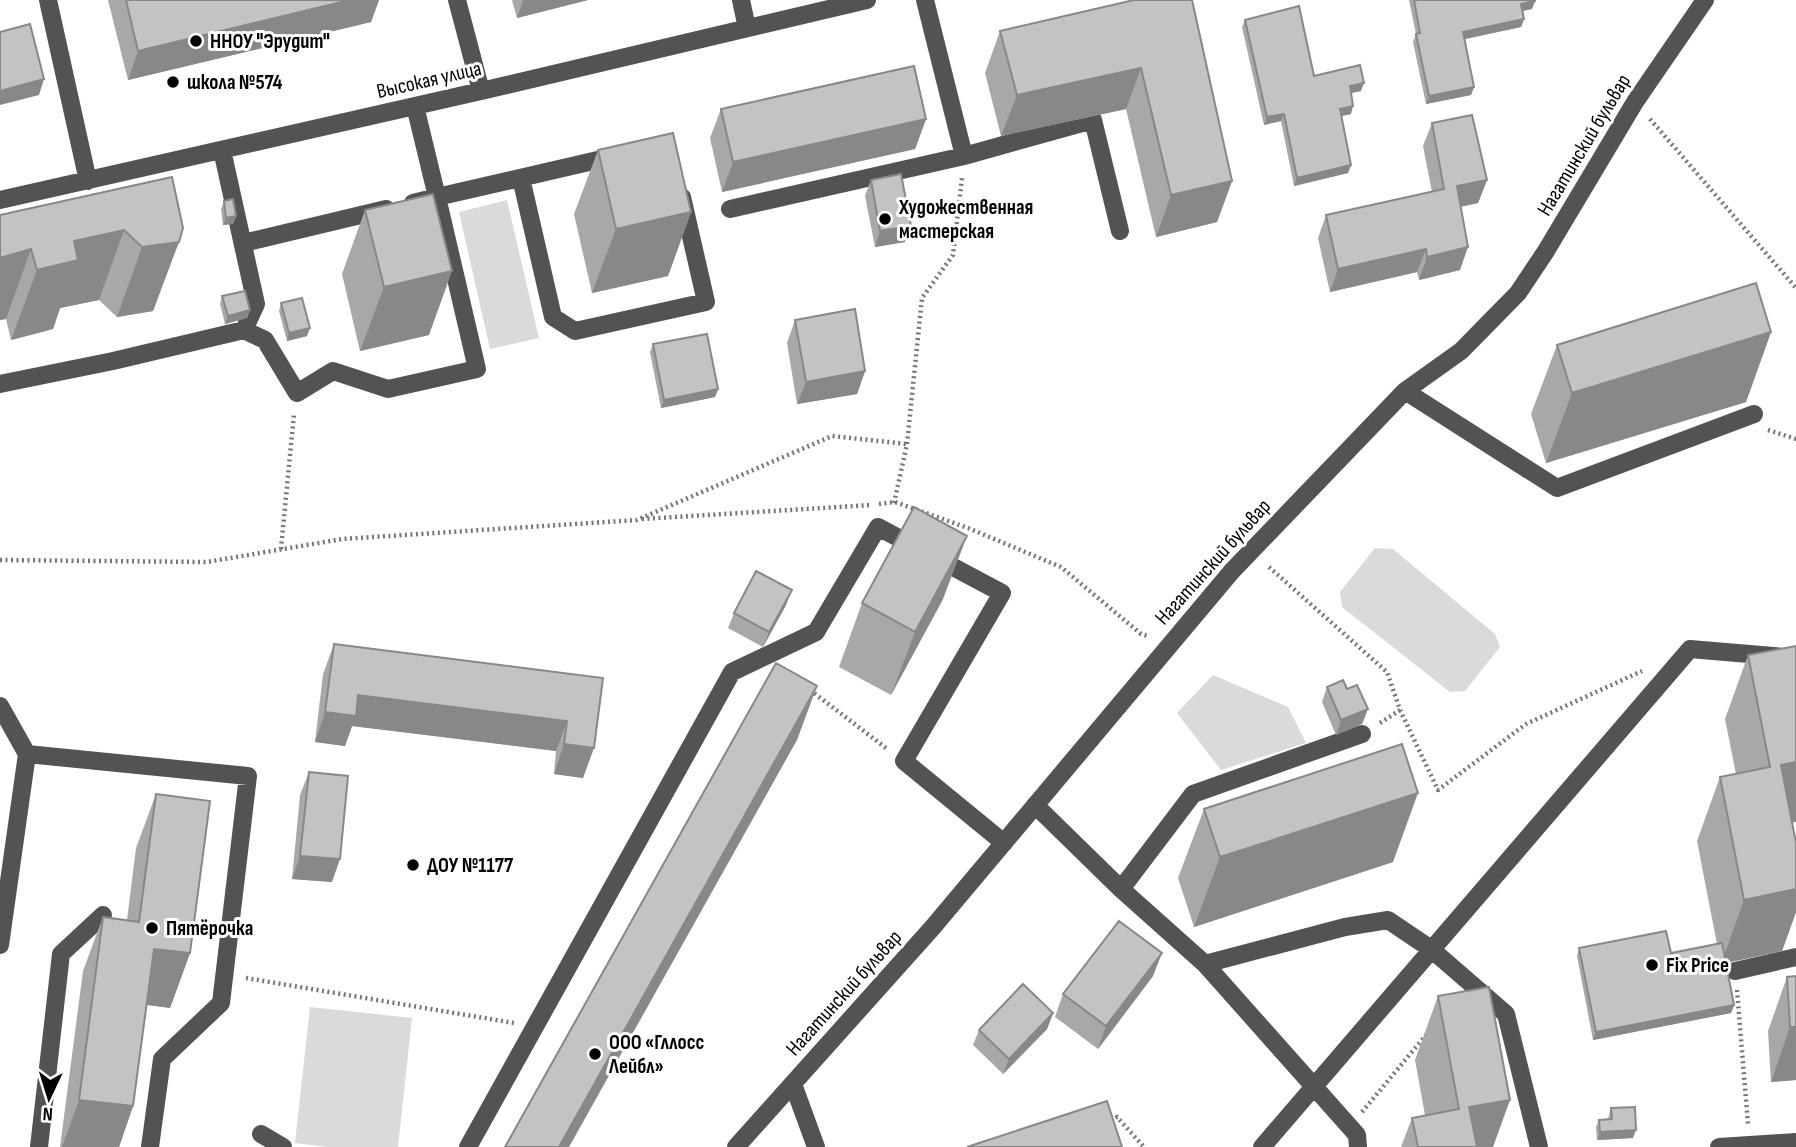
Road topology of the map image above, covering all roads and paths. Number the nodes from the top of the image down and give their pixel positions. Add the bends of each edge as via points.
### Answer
1 (48, 0) edge
2 (457, 0) edge
3 (741, 0) edge
4 (867, 0) edge
5 (925, 0) edge
6 (1705, 0) edge
7 (747, 28) junction
8 (481, 91) junction
9 (1635, 102) junction
10 (415, 106) junction
11 (222, 150) junction
12 (625, 154) edge
13 (964, 156) junction
14 (521, 178) junction
15 (88, 181) junction
16 (437, 197) junction
17 (682, 198) edge
18 (0, 200) edge
19 (730, 209) dead end
20 (1120, 231) dead end
21 (243, 243) junction
22 (1796, 288) edge
23 (244, 330) junction
24 (0, 384) edge
25 (1405, 391) junction
26 (297, 393) junction
27 (1754, 414) dead end
28 (907, 444) junction
29 (878, 527) junction
30 (281, 549) junction
31 (0, 560) edge
32 (1269, 567) dead end
33 (1796, 658) edge
34 (1652, 666) dead end
35 (808, 689) edge
36 (0, 706) edge
37 (1362, 734) dead end
38 (27, 754) junction
39 (904, 761) junction
40 (1035, 805) junction
41 (1004, 843) junction
42 (1121, 889) junction
43 (103, 915) edge
44 (0, 945) edge
45 (1431, 949) junction
46 (1796, 957) edge
47 (1205, 964) junction
48 (1735, 971) joint
49 (224, 975) junction
50 (535, 1026) junction
51 (1427, 1034) dead end
52 (793, 1084) junction
53 (1312, 1088) junction
54 (1108, 1123) edge
55 (1349, 1127) junction
56 (261, 1134) dead end
57 (1796, 1142) edge
58 (1749, 1145) junction
59 (39, 1147) edge
60 (150, 1147) edge
61 (283, 1147) edge
62 (468, 1147) edge
63 (736, 1147) edge
64 (816, 1147) edge
65 (1144, 1147) edge
66 (1262, 1147) edge
67 (1358, 1147) edge
68 (1539, 1147) edge
69 (1719, 1147) edge

1 - 15 street
2 - 8 street
3 - 7 street
4 - 7 street, Высокая улица
5 - 13 street
6 - 9 street, Нагатинский бульвар
7 - 8 street, Высокая улица
8 - 10 street, Высокая улица
9 - 22 path
9 - 25 street, Нагатинский бульвар via 1518,293 1461,351
10 - 11 street, Высокая улица
10 - 16 street
11 - 15 street, Высокая улица
11 - 21 street
12 - 14 street
13 - 19 street
13 - 20 street via 1093,120
13 - 28 path via 953,255 922,298
14 - 16 street
14 - 17 street via 552,317 575,331 706,302
15 - 18 street, Высокая улица
16 - 21 street
16 - 26 street via 477,369 388,389 333,371
21 - 23 street via 256,304
23 - 24 street
23 - 26 street via 265,340
25 - 27 street via 1557,488
25 - 40 street, Нагатинский бульвар via 1232,571
26 - 30 path
28 - 29 path via 895,502
28 - 30 path via 832,436 638,520 342,539
29 - 39 street via 1002,593
29 - 50 street via 816,632 732,672
30 - 31 path via 207,562
32 - 34 path via 1387,672 1438,790 1526,724
33 - 45 street via 1690,649
35 - 39 path
36 - 38 street
37 - 42 street via 1193,794
38 - 44 street
38 - 49 street via 248,776
39 - 41 street
40 - 41 street, Нагатинский бульвар
40 - 42 street
41 - 52 street, Нагатинский бульвар
42 - 47 street
43 - 59 street via 61,954
45 - 47 street via 1388,920
45 - 53 street
45 - 68 street via 1506,1013
46 - 48 street
47 - 53 street
48 - 58 path
49 - 50 path
49 - 60 street via 221,1003 162,1059
50 - 62 street
51 - 55 path
52 - 63 street, Нагатинский бульвар
52 - 64 street
53 - 55 street
53 - 66 street
54 - 65 path via 1118,1117
55 - 67 street via 1357,1135
56 - 61 street
57 - 58 street
58 - 69 street

